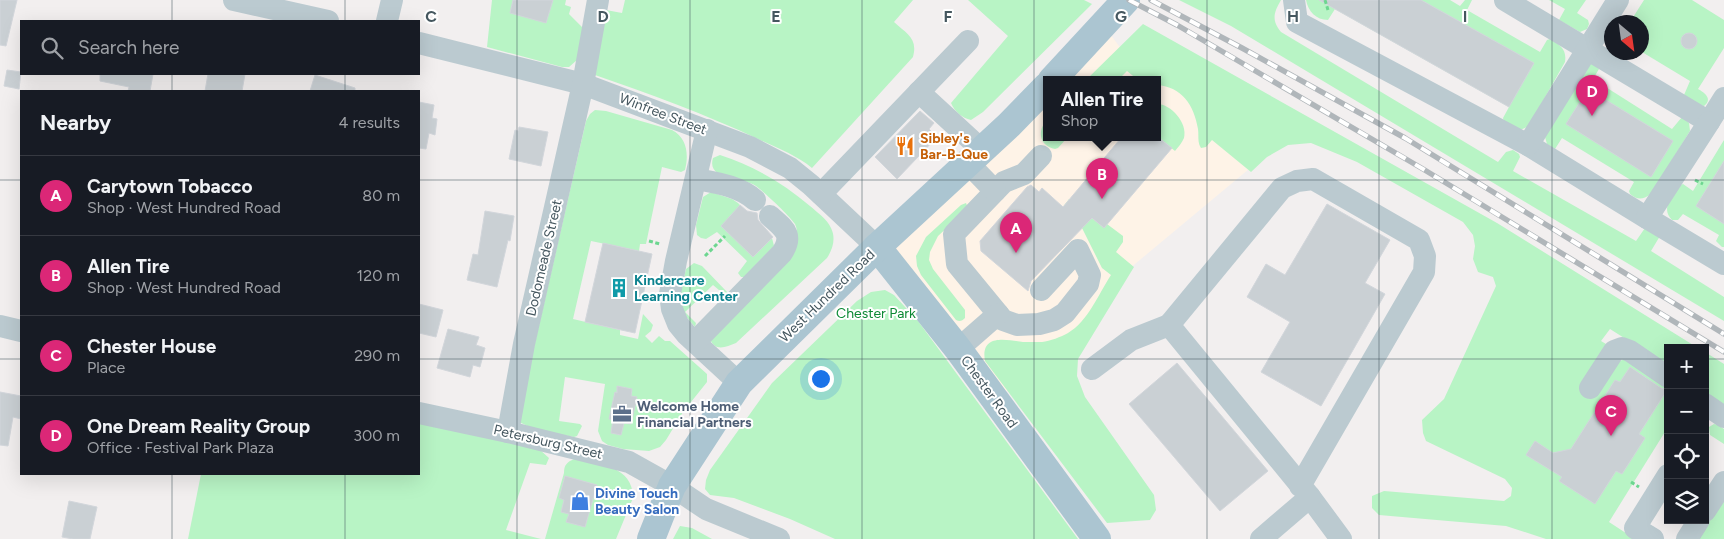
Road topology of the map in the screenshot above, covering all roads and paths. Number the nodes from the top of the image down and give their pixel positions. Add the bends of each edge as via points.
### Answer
1 (234, 0) edge
2 (392, 0) edge
3 (598, 0) edge
4 (1126, 0) edge
5 (1294, 0) edge
6 (1325, 0) edge
7 (1505, 0) edge
8 (1618, 0) edge
9 (1328, 10) dead end
10 (324, 20) edge
11 (387, 20) edge
12 (968, 41) dead end
13 (420, 43) edge
14 (1587, 48) junction
15 (1056, 76) edge
16 (583, 84) junction
17 (1043, 90) edge
18 (919, 92) junction
19 (1724, 98) edge
20 (1709, 122) junction
21 (707, 130) junction
22 (1528, 145) junction
23 (1040, 156) dead end
24 (975, 157) junction
25 (696, 179) junction
26 (995, 191) junction
27 (821, 194) junction
28 (1648, 218) junction
29 (726, 236) dead end
30 (877, 247) junction
31 (705, 256) dead end
32 (1724, 264) edge
33 (1041, 290) dead end
34 (998, 314) junction
35 (0, 326) edge
36 (1169, 326) junction
37 (20, 331) edge
38 (695, 342) junction
39 (958, 349) junction
40 (1092, 369) dead end
41 (1664, 374) edge
42 (739, 383) junction
43 (1590, 388) dead end
44 (420, 413) edge
45 (508, 432) junction
46 (1666, 479) edge
47 (1724, 482) edge
48 (672, 486) junction
49 (1305, 491) junction
50 (1709, 505) edge
51 (1696, 524) edge
52 (651, 539) edge
53 (779, 539) edge
54 (1098, 539) edge
55 (1261, 539) edge
56 (1341, 539) edge
57 (1653, 539) edge
58 (1687, 539) edge

1 - 10 street
2 - 11 street
3 - 16 street, Dodomeade Street
4 - 15 main road
5 - 22 street via 1297,22
6 - 9 path
7 - 14 street
8 - 14 street
12 - 18 street
13 - 16 street, Winfree Street
14 - 20 street
14 - 22 street
16 - 21 street, Winfree Street
16 - 45 street, Dodomeade Street via 524,344
17 - 24 main road, West Hundred Road
18 - 24 street
18 - 27 street
19 - 20 street
20 - 28 street
21 - 25 street
21 - 27 street, Winfree Street via 790,168
22 - 28 street
23 - 26 street via 1024,174 1004,182
24 - 26 street
24 - 30 main road, West Hundred Road
25 - 38 street via 670,294 678,324
25 - 38 street via 747,193 784,228 789,237 782,253
26 - 34 street via 954,234 957,264
27 - 30 street, Winfree Street
28 - 32 street
29 - 31 path
30 - 39 main road, Chester Road
30 - 42 main road, West Hundred Road
33 - 34 street via 1078,250 1090,275 1088,284 1065,313 1040,324 1017,325 1003,320
34 - 39 street
35 - 37 street
36 - 40 street via 1131,340
36 - 49 street
36 - 49 street via 1282,188 1297,180 1314,179 1419,240 1425,256 1424,272
38 - 42 street
39 - 54 main road, Chester Road
41 - 43 street via 1622,348 1614,351
42 - 48 main road, West Hundred Road
44 - 45 street, Petersburg Street
45 - 48 street, Petersburg Street via 629,462
46 - 57 street via 1635,528
47 - 50 street
48 - 52 main road, West Hundred Road
48 - 53 street, Petersburg Street via 706,510
49 - 55 street
49 - 56 street
51 - 58 street

